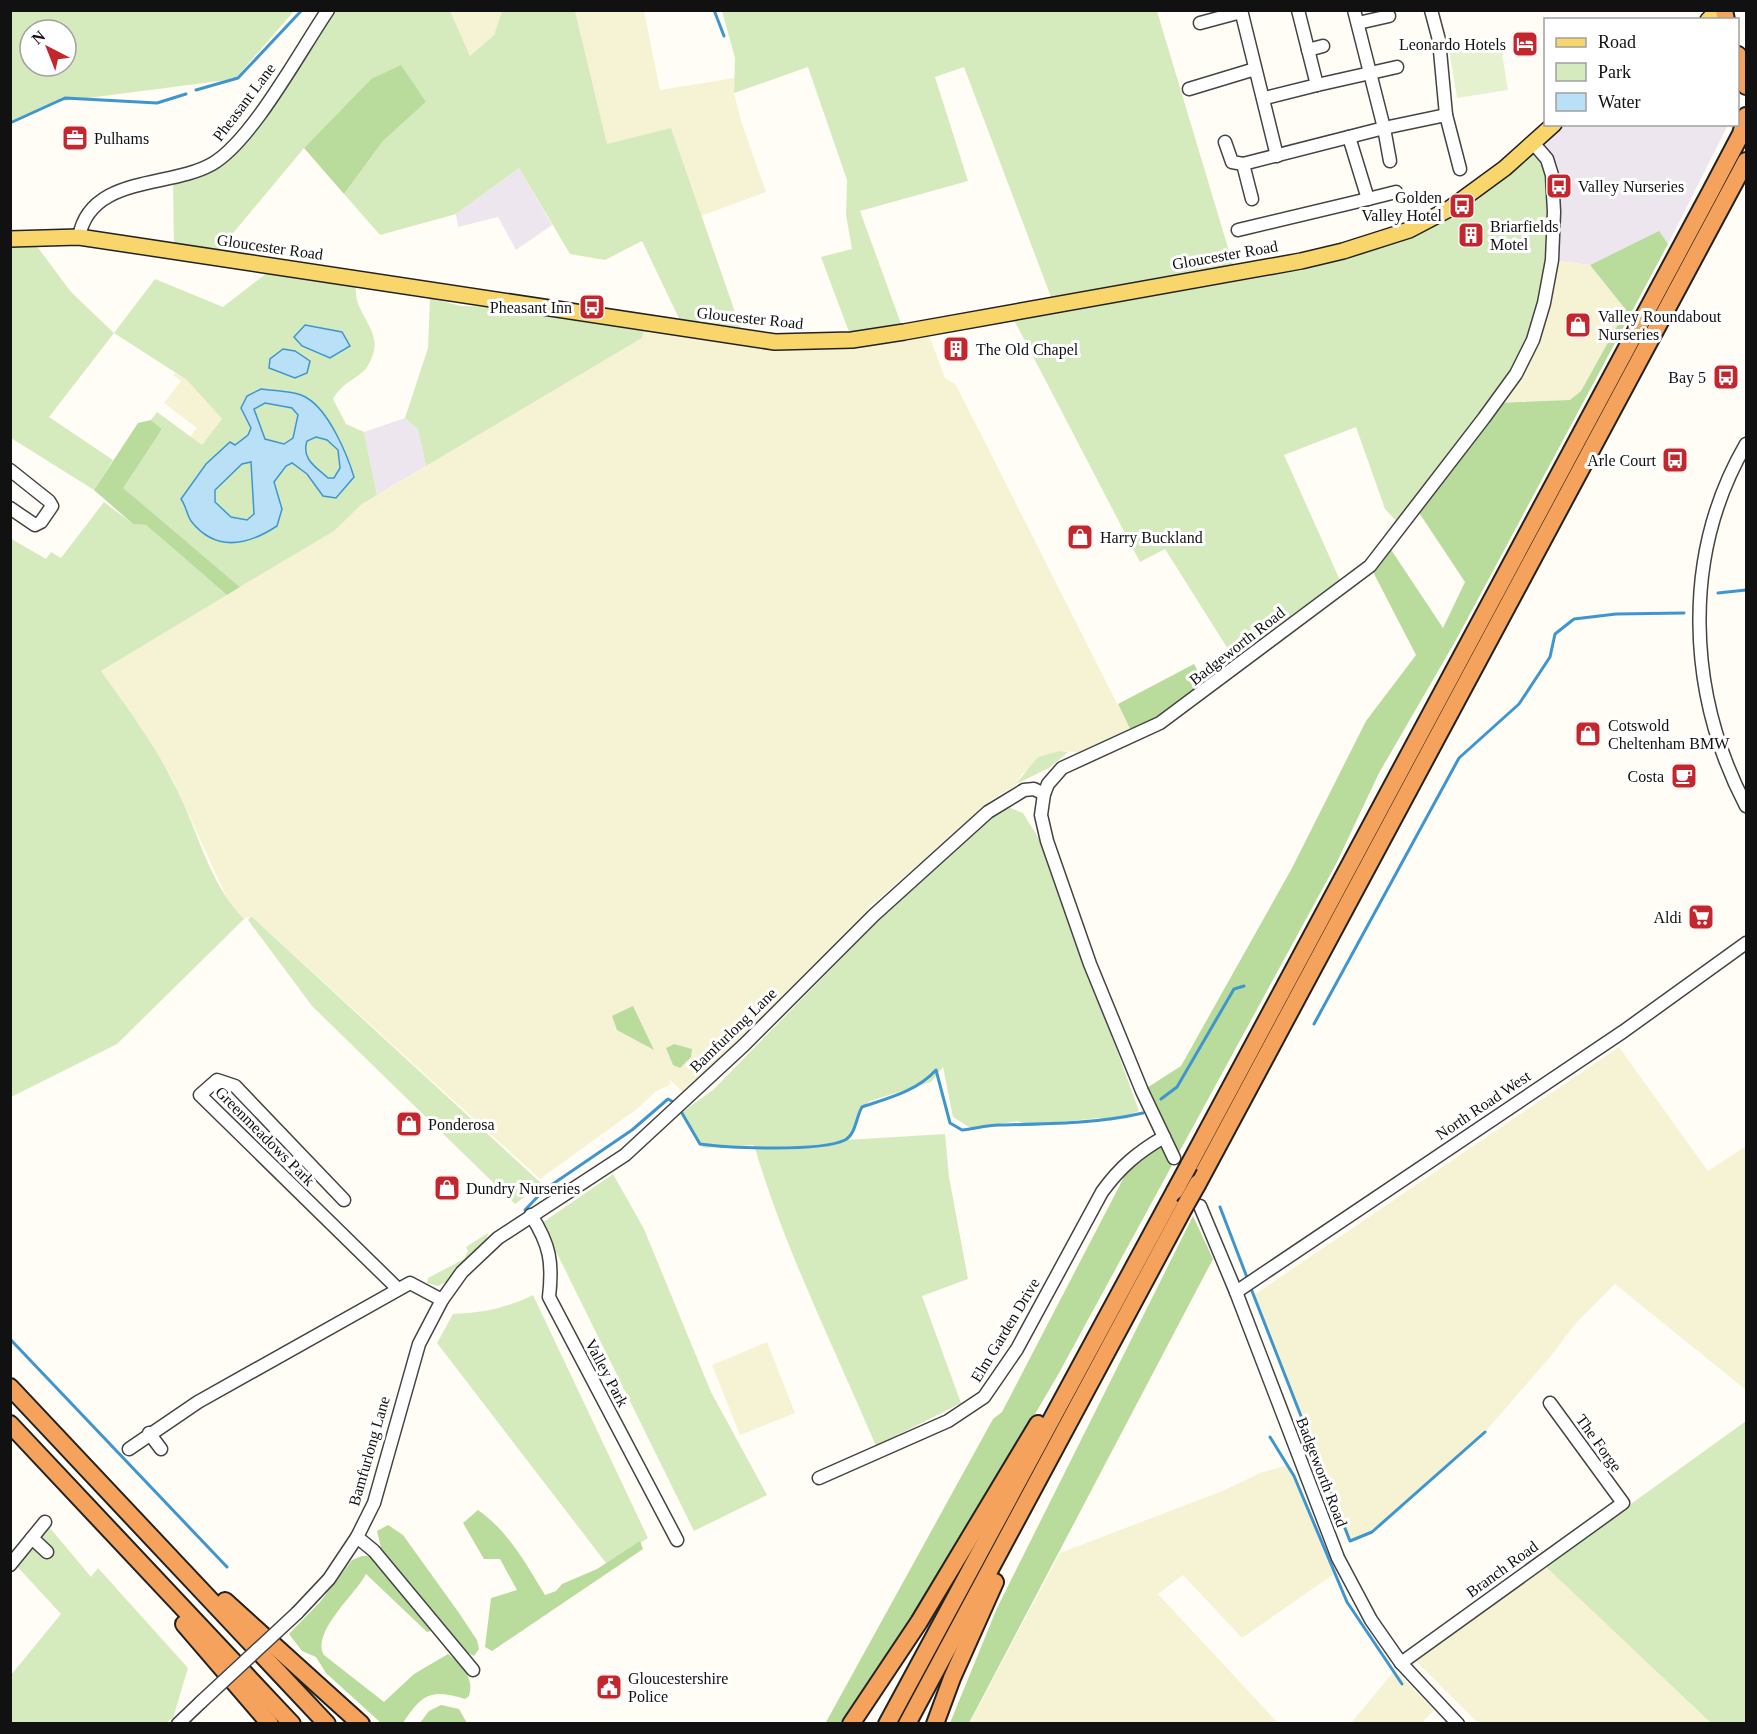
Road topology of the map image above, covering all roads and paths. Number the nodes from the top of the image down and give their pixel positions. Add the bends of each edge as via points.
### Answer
1 (328, 10) edge
2 (1298, 10) edge
3 (1431, 10) edge
4 (1241, 11) edge
5 (1389, 16) dead end
6 (1356, 17) edge
7 (1200, 23) dead end
8 (1323, 46) dead end
9 (1308, 50) junction
10 (1739, 61) edge
11 (1397, 67) dead end
12 (1255, 69) junction
13 (1369, 73) junction
14 (1317, 85) junction
15 (1746, 86) edge
16 (1189, 89) dead end
17 (1265, 98) junction
18 (1446, 115) junction
19 (1746, 116) edge
20 (1552, 126) edge
21 (1384, 128) junction
22 (1349, 137) junction
23 (1225, 142) dead end
24 (1534, 144) junction
25 (1277, 156) junction
26 (1390, 161) dead end
27 (1746, 161) edge
28 (1244, 164) junction
29 (1460, 169) dead end
30 (1396, 192) dead end
31 (1368, 199) junction
32 (1252, 200) dead end
33 (1238, 230) dead end
34 (79, 237) junction
35 (10, 239) edge
36 (1746, 444) edge
37 (10, 470) edge
38 (10, 508) edge
39 (1044, 794) junction
40 (1746, 806) edge
41 (1746, 943) edge
42 (1164, 1137) junction
43 (1181, 1162) junction
44 (344, 1200) dead end
45 (1193, 1206) junction
46 (531, 1215) junction
47 (1125, 1285) junction
48 (398, 1289) junction
49 (1236, 1292) junction
50 (442, 1300) junction
51 (10, 1387) edge
52 (1550, 1403) dead end
53 (10, 1424) edge
54 (149, 1433) junction
55 (1056, 1448) junction
56 (129, 1449) dead end
57 (161, 1449) dead end
58 (819, 1478) dead end
59 (76, 1494) junction
60 (1623, 1503) joint
61 (125, 1509) junction
62 (45, 1522) dead end
63 (357, 1537) junction
64 (32, 1538) junction
65 (677, 1540) dead end
66 (47, 1552) dead end
67 (10, 1565) edge
68 (1401, 1663) junction
69 (473, 1670) dead end
70 (178, 1724) edge
71 (270, 1724) edge
72 (291, 1724) edge
73 (327, 1724) edge
74 (360, 1724) edge
75 (851, 1724) edge
76 (887, 1724) edge
77 (907, 1724) edge
78 (935, 1724) edge
79 (1458, 1724) edge

1 - 34 street, Pheasant Lane via 228,152 194,172 142,183 108,197 83,219
2 - 9 street
3 - 18 street via 1439,40
4 - 7 street
4 - 12 street
5 - 6 street
6 - 13 street
8 - 9 street
9 - 14 street
10 - 15 highway
11 - 13 street
12 - 16 street
12 - 17 street
13 - 14 street
13 - 21 street
14 - 17 street
17 - 25 street
18 - 21 street
18 - 29 street
19 - 43 highway via 1741,134 1705,201
20 - 24 main road, Gloucester Road
21 - 22 street
21 - 26 street
22 - 25 street
22 - 31 street
23 - 28 street via 1232,162
24 - 34 main road, Gloucester Road via 1449,210 1375,242 1301,261 852,340 805,343 744,338
24 - 39 street, Badgeworth Road via 1547,159 1552,175 1552,260 1533,340 1516,374 1490,410 1370,566 1160,723 1062,768
25 - 28 street
27 - 45 highway, bridge via 1198,1183
28 - 32 street
30 - 31 street
31 - 33 street
34 - 35 main road, Gloucester Road
36 - 40 street via 1725,487 1711,532 1699,623 1702,674 1712,721
37 - 38 street via 52,506 35,525
39 - 42 street via 1041,815 1047,841 1090,964
39 - 46 street, Bamfurlong Lane via 1024,790 988,812 874,915 744,1045 625,1155
41 - 49 street, North Road West via 1624,1031
42 - 43 street
42 - 58 street, Elm Garden Drive via 1119,1169 1102,1192 1017,1348 984,1397 948,1421
43 - 47 highway, bridge via 1175,1191
44 - 48 street, Greenmeadows Park via 235,1086 218,1080 200,1095
45 - 49 street, Badgeworth Road
45 - 55 highway
46 - 50 street, Bamfurlong Lane via 498,1238 462,1272
46 - 65 street, Valley Park via 548,1245 549,1298
47 - 75 highway via 919,1622
47 - 76 highway
48 - 50 street via 415,1283
48 - 54 street
49 - 68 street, Badgeworth Road via 1338,1558 1371,1620
50 - 63 street, Bamfurlong Lane via 419,1344 374,1503
51 - 61 highway
52 - 60 street, The Forge
53 - 59 highway
54 - 56 street
54 - 57 street
55 - 77 highway
55 - 78 highway
59 - 71 highway
59 - 72 highway
60 - 68 street, Branch Road
61 - 73 highway
61 - 74 highway
62 - 64 street
63 - 69 street via 374,1551
63 - 70 street, Bamfurlong Lane, bridge via 329,1579 297,1613
64 - 66 street
64 - 67 street
68 - 79 street, Badgeworth Road

